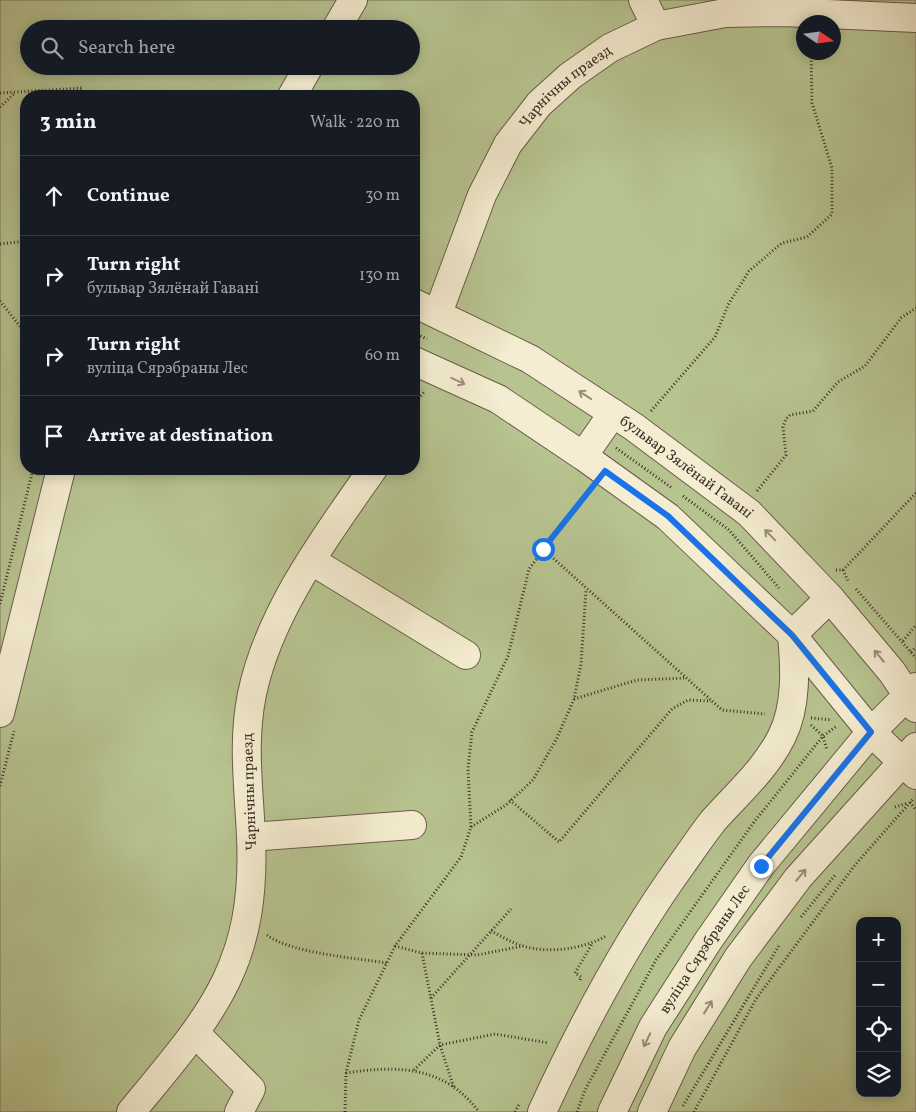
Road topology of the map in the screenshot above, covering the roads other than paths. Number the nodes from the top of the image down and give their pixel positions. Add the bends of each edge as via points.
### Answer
1 (354, 0) edge
2 (642, 0) edge
3 (916, 18) edge
4 (342, 20) edge
5 (656, 26) junction
6 (305, 75) edge
7 (296, 90) edge
8 (426, 308) edge
9 (420, 367) edge
10 (623, 420) junction
11 (594, 464) junction
12 (60, 475) edge
13 (369, 475) edge
14 (312, 561) junction
15 (830, 598) junction
16 (792, 635) junction
17 (466, 655) dead end
18 (913, 697) edge
19 (0, 714) edge
20 (871, 732) junction
21 (911, 761) edge
22 (412, 825) dead end
23 (251, 837) junction
24 (195, 1033) junction
25 (131, 1112) edge
26 (239, 1112) edge
27 (542, 1112) edge
28 (612, 1112) edge
29 (652, 1112) edge

1 - 4 street
2 - 5 street
3 - 5 street, Чарнічны праезд via 725,13
5 - 8 street, Чарнічны праезд via 610,48 538,104 508,144
6 - 7 street
10 -> 8 street, бульвар Зялёнай Гавані via 530,359
9 -> 11 street via 498,399
10 - 11 street
15 -> 10 street, бульвар Зялёнай Гавані via 749,513
11 - 16 street via 668,516
12 - 19 street
13 - 14 street, Чарнічны праезд
14 - 17 street
14 - 23 street, Чарнічны праезд via 275,623 261,658 252,694 247,726 246,773
15 - 16 street
18 -> 15 street, бульвар Зялёнай Гавані
16 - 20 street
16 - 27 street via 793,691 783,734 771,756 711,823 671,879 615,970
18 - 20 street, вуліца Сярэбраны Лес
20 - 21 street
20 -> 28 street, вуліца Сярэбраны Лес via 761,866 708,941 653,1027
29 -> 21 street via 682,1048 738,958 798,878
22 - 23 street
23 - 24 street, Чарнічны праезд via 251,895 246,929 235,964 219,998
24 - 25 street, Чарнічны праезд
24 - 26 street via 251,1089

